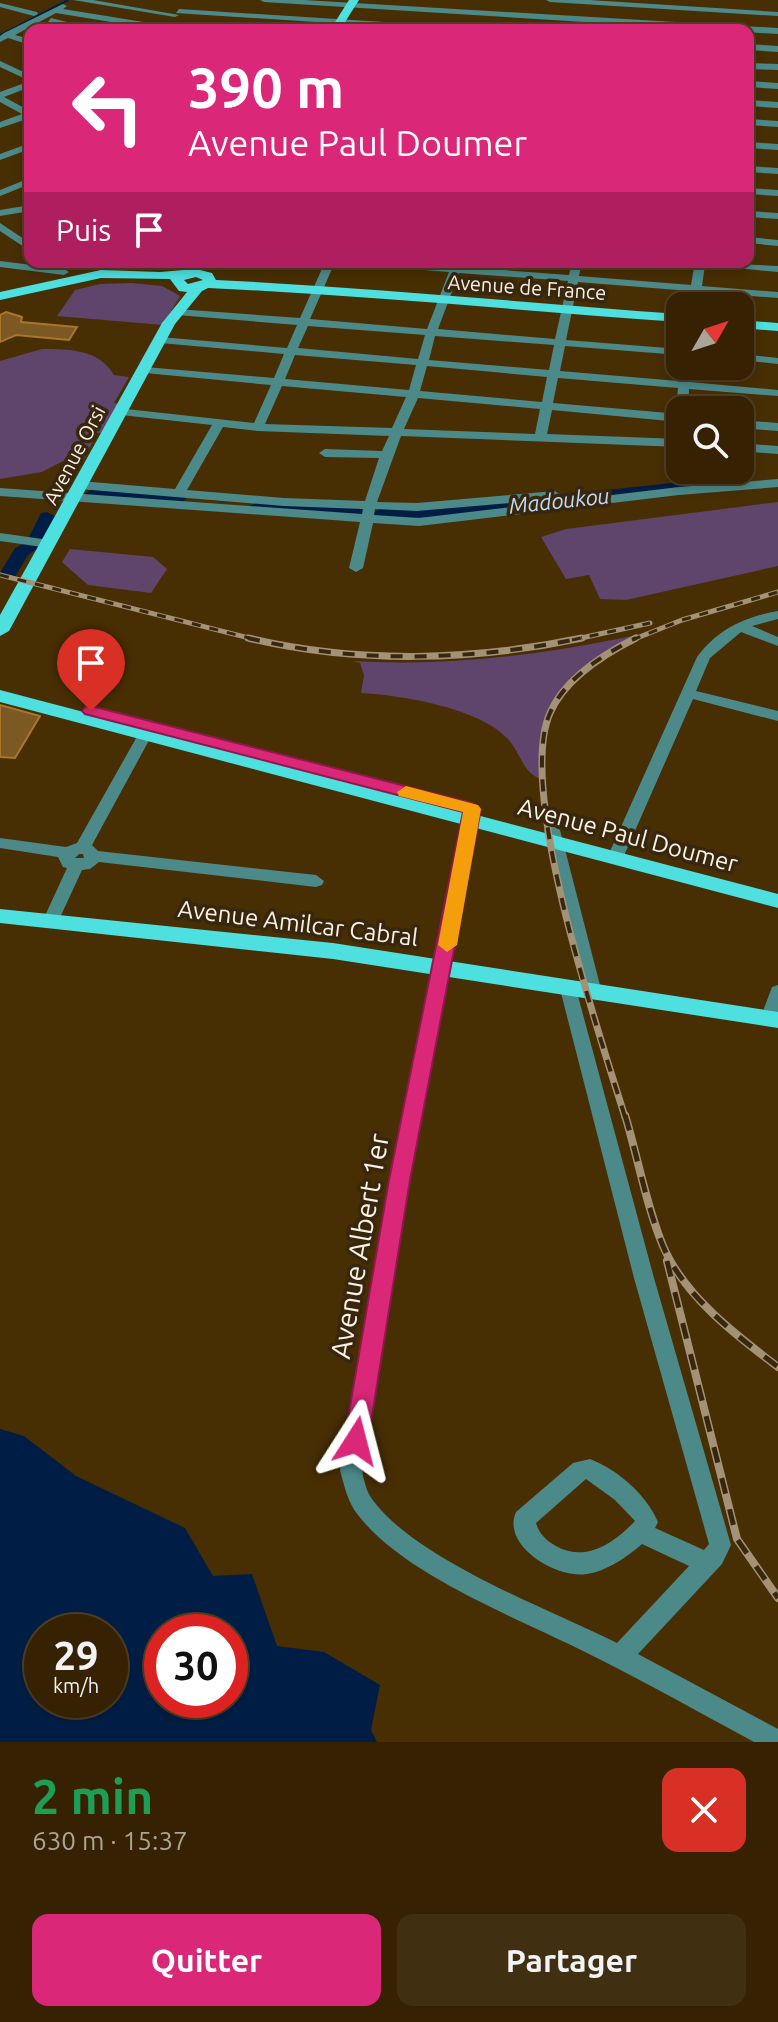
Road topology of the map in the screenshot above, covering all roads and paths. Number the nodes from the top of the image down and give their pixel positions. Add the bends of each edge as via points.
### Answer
1 (63, 0) edge
2 (76, 0) edge
3 (186, 0) edge
4 (264, 0) edge
5 (444, 0) edge
6 (547, 0) edge
7 (732, 0) edge
8 (352, 3) edge
9 (638, 3) edge
10 (0, 5) edge
11 (55, 10) junction
12 (238, 11) junction
13 (439, 11) junction
14 (731, 12) junction
15 (177, 13) junction
16 (778, 14) edge
17 (38, 16) junction
18 (537, 21) junction
19 (67, 24) edge
20 (139, 24) edge
21 (167, 24) edge
22 (225, 24) edge
23 (331, 24) edge
24 (339, 24) edge
25 (431, 24) edge
26 (593, 24) edge
27 (632, 24) edge
28 (730, 24) edge
29 (754, 30) edge
30 (778, 31) edge
31 (1, 33) edge
32 (24, 40) edge
33 (754, 47) edge
34 (778, 49) edge
35 (0, 64) edge
36 (754, 66) edge
37 (778, 67) edge
38 (24, 75) edge
39 (754, 84) edge
40 (24, 86) edge
41 (778, 86) edge
42 (0, 96) edge
43 (754, 103) edge
44 (778, 105) edge
45 (24, 111) edge
46 (24, 117) edge
47 (754, 122) edge
48 (778, 124) edge
49 (0, 125) edge
50 (754, 145) edge
51 (778, 147) edge
52 (24, 148) edge
53 (0, 157) edge
54 (754, 169) edge
55 (778, 171) edge
56 (24, 183) edge
57 (754, 191) edge
58 (0, 193) edge
59 (778, 193) edge
60 (24, 210) edge
61 (0, 213) edge
62 (754, 214) edge
63 (778, 216) edge
64 (0, 226) edge
65 (6, 234) edge
66 (754, 241) edge
67 (778, 243) edge
68 (24, 244) edge
69 (0, 264) edge
70 (754, 267) edge
71 (24, 268) edge
72 (25, 268) edge
73 (328, 268) edge
74 (455, 268) edge
75 (473, 268) edge
76 (576, 268) edge
77 (700, 268) edge
78 (778, 269) edge
79 (62, 274) edge
80 (573, 280) junction
81 (193, 282) edge
82 (319, 289) junction
83 (696, 289) junction
84 (695, 292) edge
85 (778, 295) edge
86 (0, 298) edge
87 (444, 302) junction
88 (566, 309) junction
89 (666, 317) edge
90 (306, 320) junction
91 (754, 325) edge
92 (778, 327) edge
93 (431, 332) junction
94 (160, 340) junction
95 (560, 344) junction
96 (293, 351) junction
97 (666, 351) edge
98 (754, 358) edge
99 (778, 361) edge
100 (423, 363) junction
101 (145, 370) junction
102 (553, 375) junction
103 (684, 380) edge
104 (278, 381) junction
105 (683, 386) junction
106 (778, 393) edge
107 (413, 395) junction
108 (683, 396) edge
109 (545, 406) junction
110 (121, 411) junction
111 (666, 417) edge
112 (219, 424) junction
113 (754, 425) edge
114 (258, 427) junction
115 (778, 427) edge
116 (396, 432) junction
117 (540, 438) junction
118 (666, 442) edge
119 (754, 448) edge
120 (778, 450) edge
121 (325, 453) dead end
122 (386, 455) junction
123 (778, 483) edge
124 (0, 492) edge
125 (77, 492) junction
126 (179, 493) junction
127 (555, 495) dead end
128 (370, 505) junction
129 (368, 520) junction
130 (0, 537) edge
131 (49, 544) junction
132 (356, 568) dead end
133 (778, 615) edge
134 (739, 626) junction
135 (0, 631) edge
136 (778, 642) edge
137 (0, 688) edge
138 (686, 693) junction
139 (0, 696) edge
140 (778, 716) edge
141 (146, 733) junction
142 (274, 763) junction
143 (471, 815) junction
144 (554, 836) junction
145 (0, 843) edge
146 (617, 853) junction
147 (80, 856) junction
148 (658, 864) junction
149 (316, 881) dead end
150 (778, 888) edge
151 (778, 901) edge
152 (0, 916) edge
153 (51, 920) junction
154 (440, 968) junction
155 (569, 989) junction
156 (778, 991) edge
157 (593, 993) junction
158 (774, 1019) edge
159 (642, 1533) junction
160 (707, 1563) junction
161 (620, 1657) junction
162 (778, 1742) edge

1 - 17 street
2 - 11 street
2 - 15 street
3 - 15 street
4 - 8 street
5 - 13 street
6 - 9 street
6 - 18 street
7 - 14 street
8 - 13 street
8 - 24 main road
9 - 14 street
9 - 27 street
10 - 17 street
11 - 17 street
11 - 20 street
12 - 15 street
12 - 22 street
12 - 23 street
13 - 18 street
13 - 25 street
14 - 16 street
14 - 28 street
15 - 21 street
17 - 19 street
17 - 31 street
18 - 26 street
29 - 30 street
31 - 32 street
33 - 34 street
35 - 38 street
36 - 37 street
39 - 41 street
40 - 42 street
42 - 45 street
43 - 44 street
46 - 49 street
47 - 48 street
50 - 51 street
52 - 53 street
54 - 55 street
56 - 58 street
57 - 59 street
60 - 61 street
62 - 63 street
64 - 65 street
65 - 68 street
66 - 67 street
69 - 71 street
70 - 78 street
72 - 79 street
73 - 82 street
74 - 87 street
75 - 80 street
76 - 80 street
77 - 83 street
79 - 81 main road, Avenue de France
79 - 86 main road, Avenue de France
80 - 83 street
80 - 88 street
81 - 82 main road, Avenue de France
81 - 90 street
81 - 94 main road, Avenue Orsi
82 - 87 main road, Avenue de France
82 - 90 street
83 - 84 street
83 - 85 street
87 - 88 main road, Avenue de France
87 - 93 street
88 - 89 main road, Avenue de France
88 - 95 street
90 - 93 street
90 - 96 street
91 - 92 main road
93 - 95 street
93 - 100 street
94 - 96 street
94 - 101 main road, Avenue Orsi
95 - 97 street
95 - 102 street
96 - 100 street
96 - 104 street
98 - 99 street
100 - 102 street
100 - 107 street
101 - 104 street
101 - 110 main road, Avenue Orsi
102 - 105 street
102 - 109 street
103 - 105 street
104 - 107 street
104 - 114 street
105 - 106 street
105 - 108 street
107 - 109 street
107 - 116 street
109 - 111 street
109 - 117 street
110 - 112 street
110 - 125 main road, Avenue Orsi
112 - 114 street
112 - 126 street
113 - 115 street
114 - 116 street
116 - 117 street
116 - 122 street
117 - 118 street
119 - 120 street
121 - 122 street
122 - 128 street
123 - 129 street via 450,520
124 - 125 street
125 - 126 street
125 - 129 street
125 - 131 main road, Avenue Orsi
126 - 128 street
127 - 128 street via 459,505
128 - 129 street
129 - 132 street
130 - 131 street
131 - 135 main road, Avenue Orsi
133 - 134 street
134 - 136 street
134 - 138 street via 704,657
137 - 142 main road, Avenue Paul Doumer
138 - 140 street
138 - 146 street
139 - 141 main road, Avenue Paul Doumer
141 - 142 main road, Avenue Paul Doumer
141 - 147 street
142 - 143 main road, Avenue Paul Doumer
143 - 144 main road, Avenue Paul Doumer
143 - 154 street, Avenue Albert 1er
144 - 146 main road, Avenue Paul Doumer
144 - 157 street
145 - 147 street
146 - 148 main road, Avenue Paul Doumer
147 - 149 street
147 - 153 street
148 - 150 main road, Avenue Paul Doumer
148 - 151 main road, Avenue Paul Doumer
152 - 153 main road, Avenue Amilcar Cabral
153 - 154 main road, Avenue Amilcar Cabral
154 - 155 main road, Avenue Amilcar Cabral
154 - 161 street, Avenue Albert 1er via 351,1470 356,1492 399,1538 465,1580
155 - 157 main road, Avenue Amilcar Cabral
155 - 160 street via 644,1278 719,1536 720,1545
156 - 158 street
157 - 158 main road, Avenue Amilcar Cabral
159 - 159 street via 602,1559 579,1564 548,1554 530,1539 524,1519 581,1470 590,1469 643,1513 647,1522
159 - 160 street
160 - 161 street
161 - 162 street, Avenue Albert 1er

